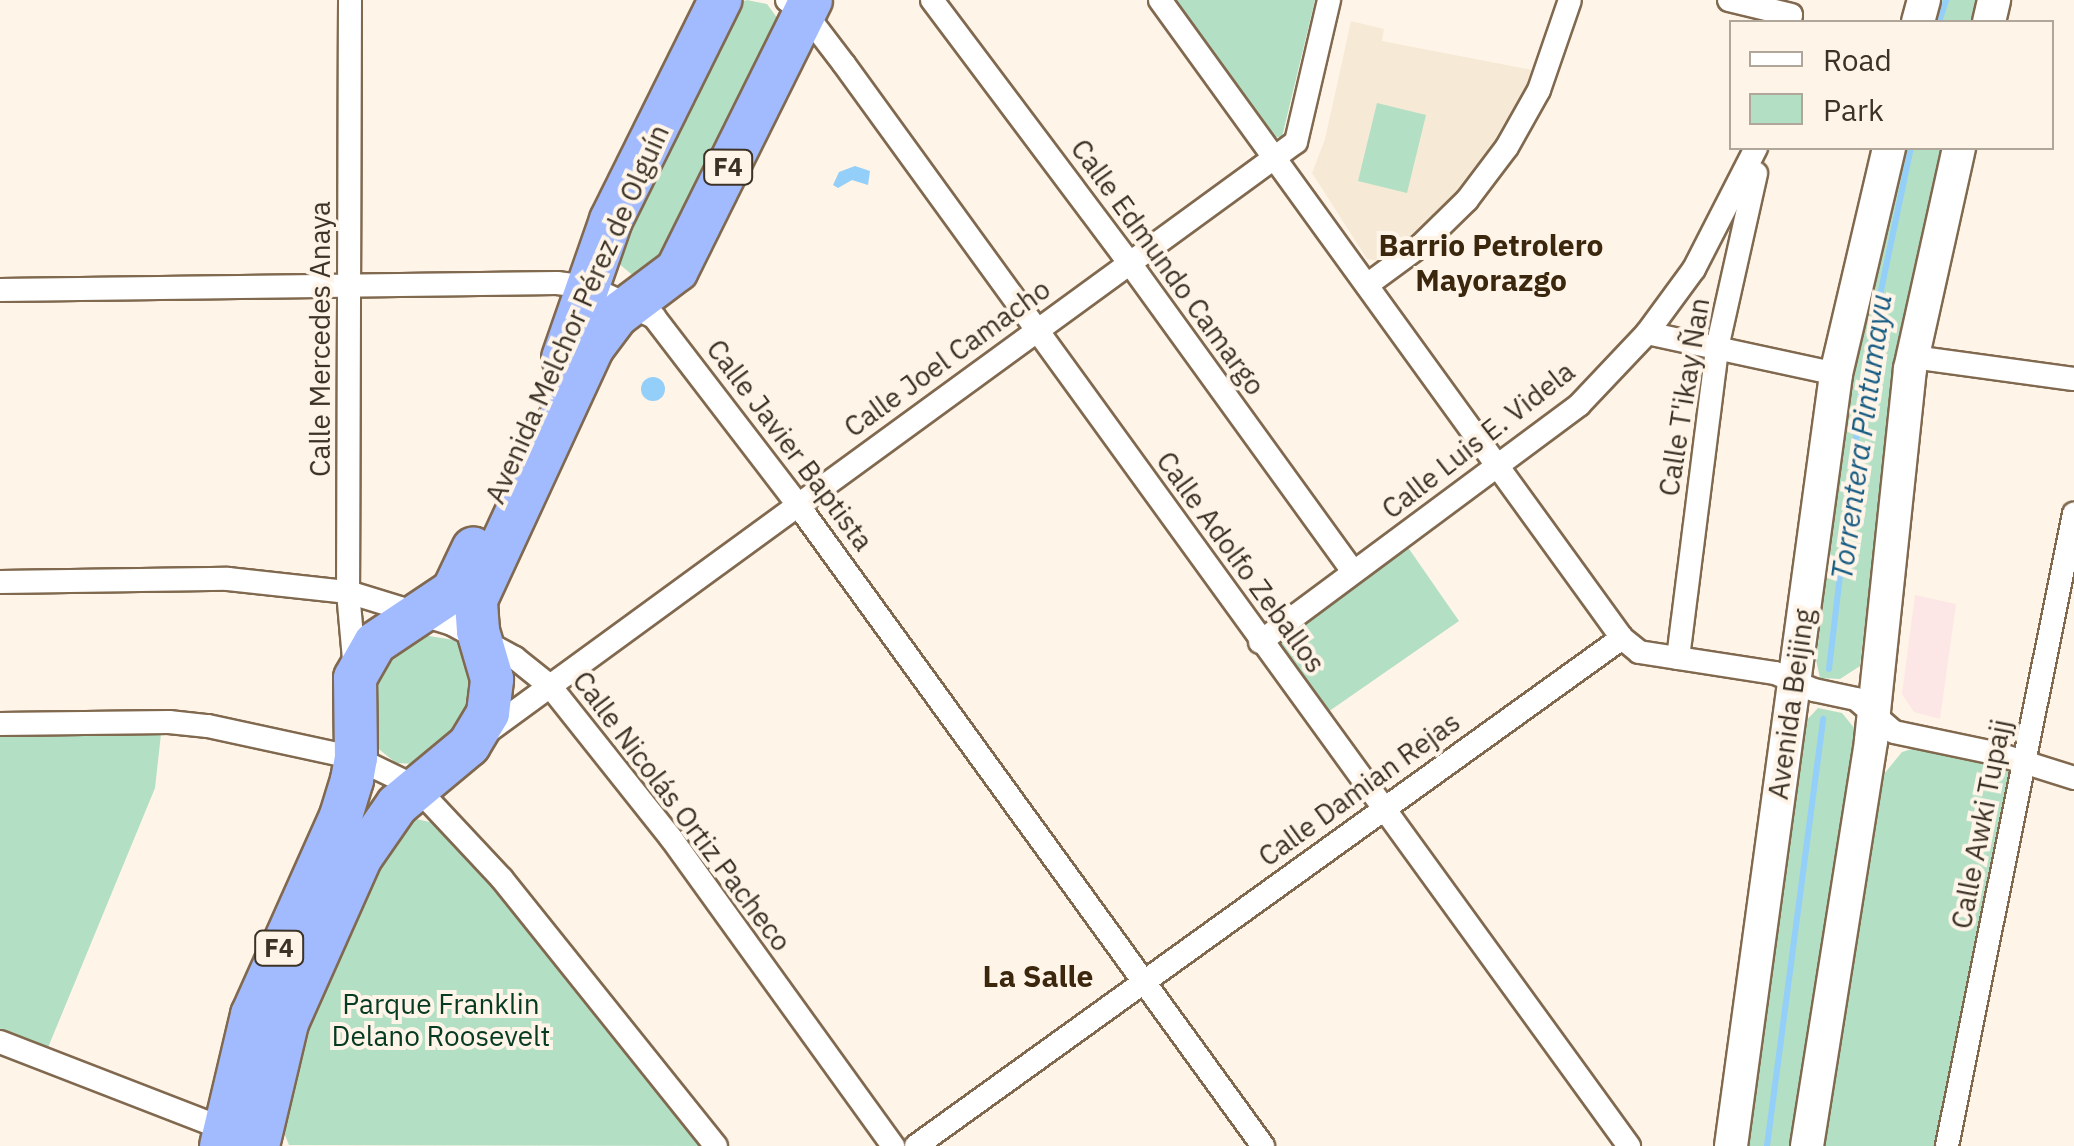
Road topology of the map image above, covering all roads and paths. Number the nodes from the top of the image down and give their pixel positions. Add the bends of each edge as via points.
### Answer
1 (350, 0) edge
2 (720, 0) edge
3 (932, 0) edge
4 (1160, 0) edge
5 (1329, 0) edge
6 (1570, 0) edge
7 (1728, 0) edge
8 (801, 4) edge
9 (1791, 12) edge
10 (1758, 150) edge
11 (1759, 150) edge
12 (1889, 150) edge
13 (1959, 150) edge
14 (1273, 157) junction
15 (1129, 262) junction
16 (350, 285) junction
17 (1367, 285) junction
18 (589, 288) junction
19 (0, 290) edge
20 (632, 304) junction
21 (1038, 329) junction
22 (1647, 333) junction
23 (1717, 348) junction
24 (1913, 356) junction
25 (1836, 374) junction
26 (2074, 378) edge
27 (1501, 466) junction
28 (798, 505) junction
29 (2074, 514) edge
30 (1353, 572) junction
31 (0, 582) edge
32 (348, 592) junction
33 (419, 614) junction
34 (480, 638) junction
35 (1622, 638) junction
36 (1260, 642) junction
37 (1678, 658) junction
38 (355, 678) junction
39 (1794, 679) junction
40 (550, 686) junction
41 (1873, 712) junction
42 (0, 724) edge
43 (469, 745) junction
44 (356, 758) junction
45 (2024, 763) junction
46 (2074, 778) edge
47 (416, 787) junction
48 (1384, 807) junction
49 (1144, 984) junction
50 (0, 1042) edge
51 (244, 1142) edge
52 (716, 1146) edge
53 (893, 1146) edge
54 (916, 1146) edge
55 (1263, 1146) edge
56 (1629, 1146) edge
57 (1730, 1146) edge
58 (1807, 1146) edge
59 (1947, 1146) edge

1 - 16 street, Calle Mercedes Anaya
2 - 18 highway, Avenida Melchor Pérez de Olguín via 611,220
3 - 15 street, Calle Edmundo Camargo
4 - 14 street
5 - 14 street, Calle Joel Camacho via 1296,142
6 - 17 street via 1539,90 1507,148 1467,200
7 - 9 street
8 - 20 highway, Avenida Melchor Pérez de Olguín / F4 via 677,270
8 - 21 street, Calle Adolfo Zeballos
10 - 22 street, Calle Luis E. Videla via 1694,270
11 - 23 street, Calle T'ikay Ñan
12 - 25 main road, Avenida Beijing
13 - 24 main road
14 - 15 street, Calle Joel Camacho
14 - 17 street
15 - 21 street, Calle Joel Camacho
15 - 30 street, Calle Edmundo Camargo
16 - 18 street, Calle Javier Baptista
16 - 19 street, Calle Javier Baptista
16 - 32 street, Calle Mercedes Anaya
17 - 27 street
18 - 20 street, Calle Javier Baptista
18 - 33 highway, Avenida Melchor Pérez de Olguín via 575,333 453,592
20 - 28 street, Calle Javier Baptista via 669,333
20 - 34 highway, Avenida Melchor Pérez de Olguín / F4 via 593,346 476,600
21 - 28 street, Calle Joel Camacho
21 - 36 street, Calle Adolfo Zeballos
22 - 23 street
22 - 27 street, Calle Luis E. Videla via 1578,405
23 - 25 street
23 - 37 street, Calle T'ikay Ñan
24 - 26 street
24 - 41 main road
25 - 39 main road, Avenida Beijing
27 - 30 street, Calle Luis E. Videla
27 - 35 street
28 - 40 street, Calle Joel Camacho
28 - 49 street, Calle Javier Baptista
29 - 45 street, Calle Awki Tupajj
30 - 36 street, Calle Luis E. Videla
31 - 32 street, Calle Nicolás Ortiz Pacheco via 228,579
32 - 33 street, Calle Nicolás Ortiz Pacheco
32 - 38 street, Calle Mercedes Anaya
33 - 34 street, Calle Nicolás Ortiz Pacheco
33 - 38 highway via 375,643
34 - 40 street, Calle Nicolás Ortiz Pacheco
34 - 43 highway, F4 via 492,698
35 - 37 street via 1638,652
35 - 48 street, Calle Damian Rejas
36 - 48 street, Calle Adolfo Zeballos
37 - 39 street
38 - 44 highway, F4
39 - 41 street via 1856,699
39 - 57 main road, Avenida Beijing
40 - 43 street, Calle Joel Camacho
40 - 53 street, Calle Nicolás Ortiz Pacheco via 671,838
41 - 45 street via 1894,732
41 - 58 main road
42 - 44 street via 169,722
43 - 47 highway, F4
44 - 47 street
44 - 51 highway, F4 via 341,816 252,1015
45 - 46 street
45 - 59 street, Calle Awki Tupajj
47 - 51 highway, F4 via 361,857 304,978
47 - 52 street via 502,878
48 - 49 street, Calle Damian Rejas
48 - 56 street, Calle Adolfo Zeballos
49 - 54 street, Calle Damian Rejas
49 - 55 street, Calle Javier Baptista
50 - 51 street

